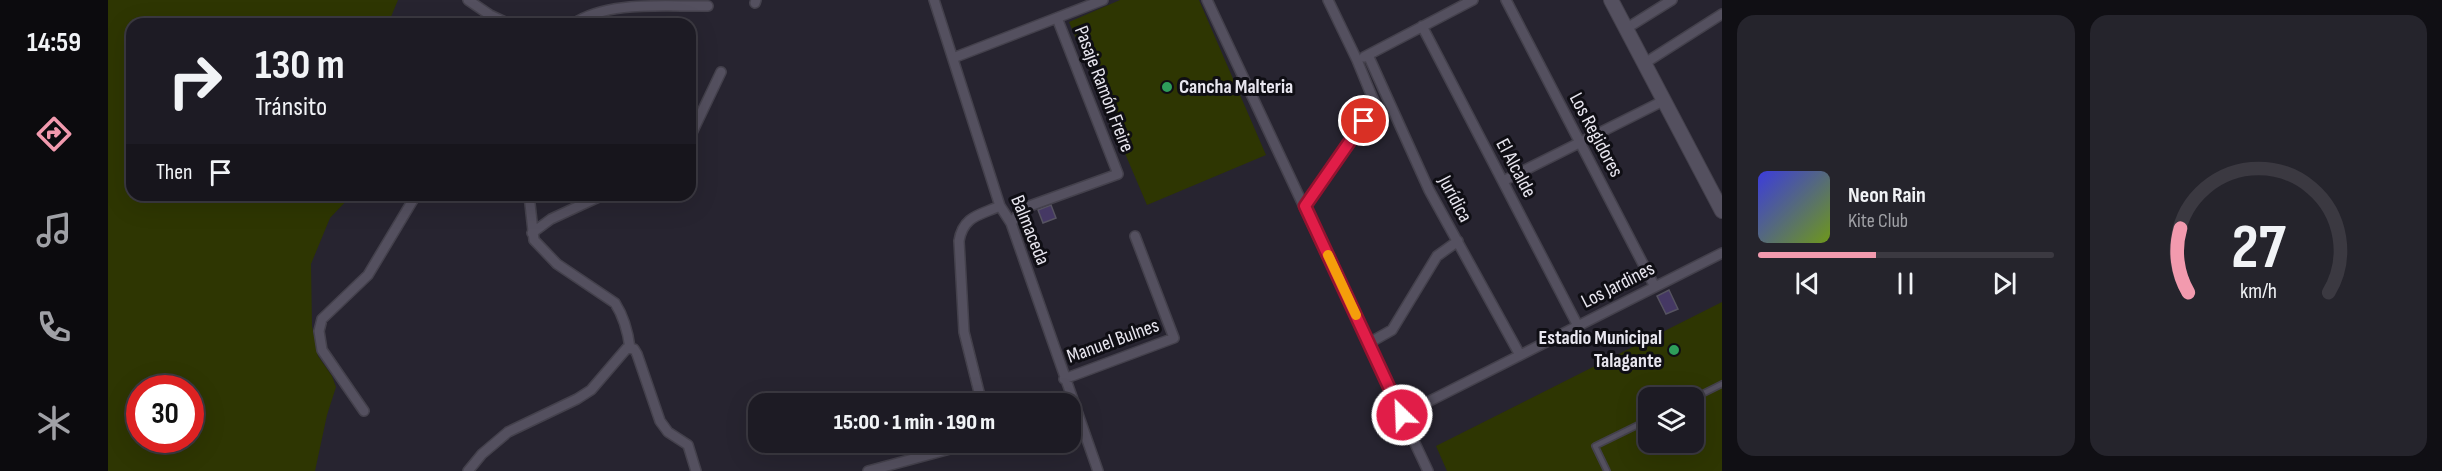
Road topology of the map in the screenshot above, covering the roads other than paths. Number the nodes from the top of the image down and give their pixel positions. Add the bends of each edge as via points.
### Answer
1 (468, 0) edge
2 (934, 0) edge
3 (1103, 0) edge
4 (1207, 0) edge
5 (1328, 0) edge
6 (1473, 0) edge
7 (1506, 0) edge
8 (1611, 0) edge
9 (1672, 0) edge
10 (607, 5) edge
11 (708, 6) dead end
12 (1722, 14) edge
13 (496, 18) edge
14 (584, 18) edge
15 (1058, 18) junction
16 (1422, 26) junction
17 (1627, 28) junction
18 (1368, 55) junction
19 (953, 58) junction
20 (1357, 60) junction
21 (1645, 63) junction
22 (721, 72) dead end
23 (1665, 100) junction
24 (696, 124) edge
25 (1579, 143) junction
26 (1503, 181) junction
27 (412, 201) edge
28 (529, 201) edge
29 (590, 201) edge
30 (1000, 206) junction
31 (1305, 206) junction
32 (1722, 211) edge
33 (1011, 223) junction
34 (532, 233) junction
35 (1135, 236) dead end
36 (1458, 241) junction
37 (1722, 253) edge
38 (1655, 287) junction
39 (1578, 326) junction
40 (1369, 344) junction
41 (630, 348) junction
42 (1520, 355) junction
43 (1064, 379) junction
44 (1722, 384) edge
45 (979, 393) edge
46 (1704, 393) edge
47 (364, 411) dead end
48 (1402, 415) junction
49 (1638, 425) edge
50 (941, 453) edge
51 (896, 467) edge
52 (468, 471) edge
53 (696, 471) edge
54 (867, 471) edge
55 (1098, 471) edge
56 (1428, 471) edge
57 (1608, 471) edge

1 - 13 street
2 - 19 street, Balmaceda
3 - 15 street
4 - 31 street
5 - 20 street
6 - 16 street
7 - 25 street, Los Regidores
8 - 17 street
9 - 17 street
10 - 11 street
10 - 14 street
12 - 21 street
15 - 19 street
15 - 33 street, Pasaje Ramón Freire via 1118,174 1024,208
16 - 18 street
16 - 26 street, El Alcalde
17 - 21 street
18 - 20 street
18 - 36 street, Jurídica via 1421,173
19 - 30 street, Balmaceda
20 - 31 street via 1375,104
21 - 23 street
22 - 24 street
23 - 25 street
23 - 32 street
25 - 26 street
25 - 38 street, Los Regidores
26 - 39 street, El Alcalde
27 - 47 street via 368,275 322,319 319,331 322,350
28 - 34 street
29 - 34 street via 551,219
30 - 33 street, Balmaceda
30 - 45 street via 965,223 959,241 964,332
31 - 40 street
33 - 43 street, Balmaceda
34 - 41 street via 557,264 615,303 621,311
35 - 43 street, Manuel Bulnes via 1174,338
36 - 40 street via 1437,256 1390,332
36 - 42 street, Jurídica
37 - 38 street, Los Jardines
38 - 39 street, Los Jardines
39 - 42 street, Los Jardines
40 - 48 street
41 - 52 street via 623,350 591,390 508,432
41 - 53 street via 638,354 660,421 668,432 688,445
42 - 48 street, Los Jardines
43 - 55 street, Balmaceda
44 - 46 lane
48 - 56 street
49 - 57 lane via 1595,446
50 - 51 street
51 - 54 street

